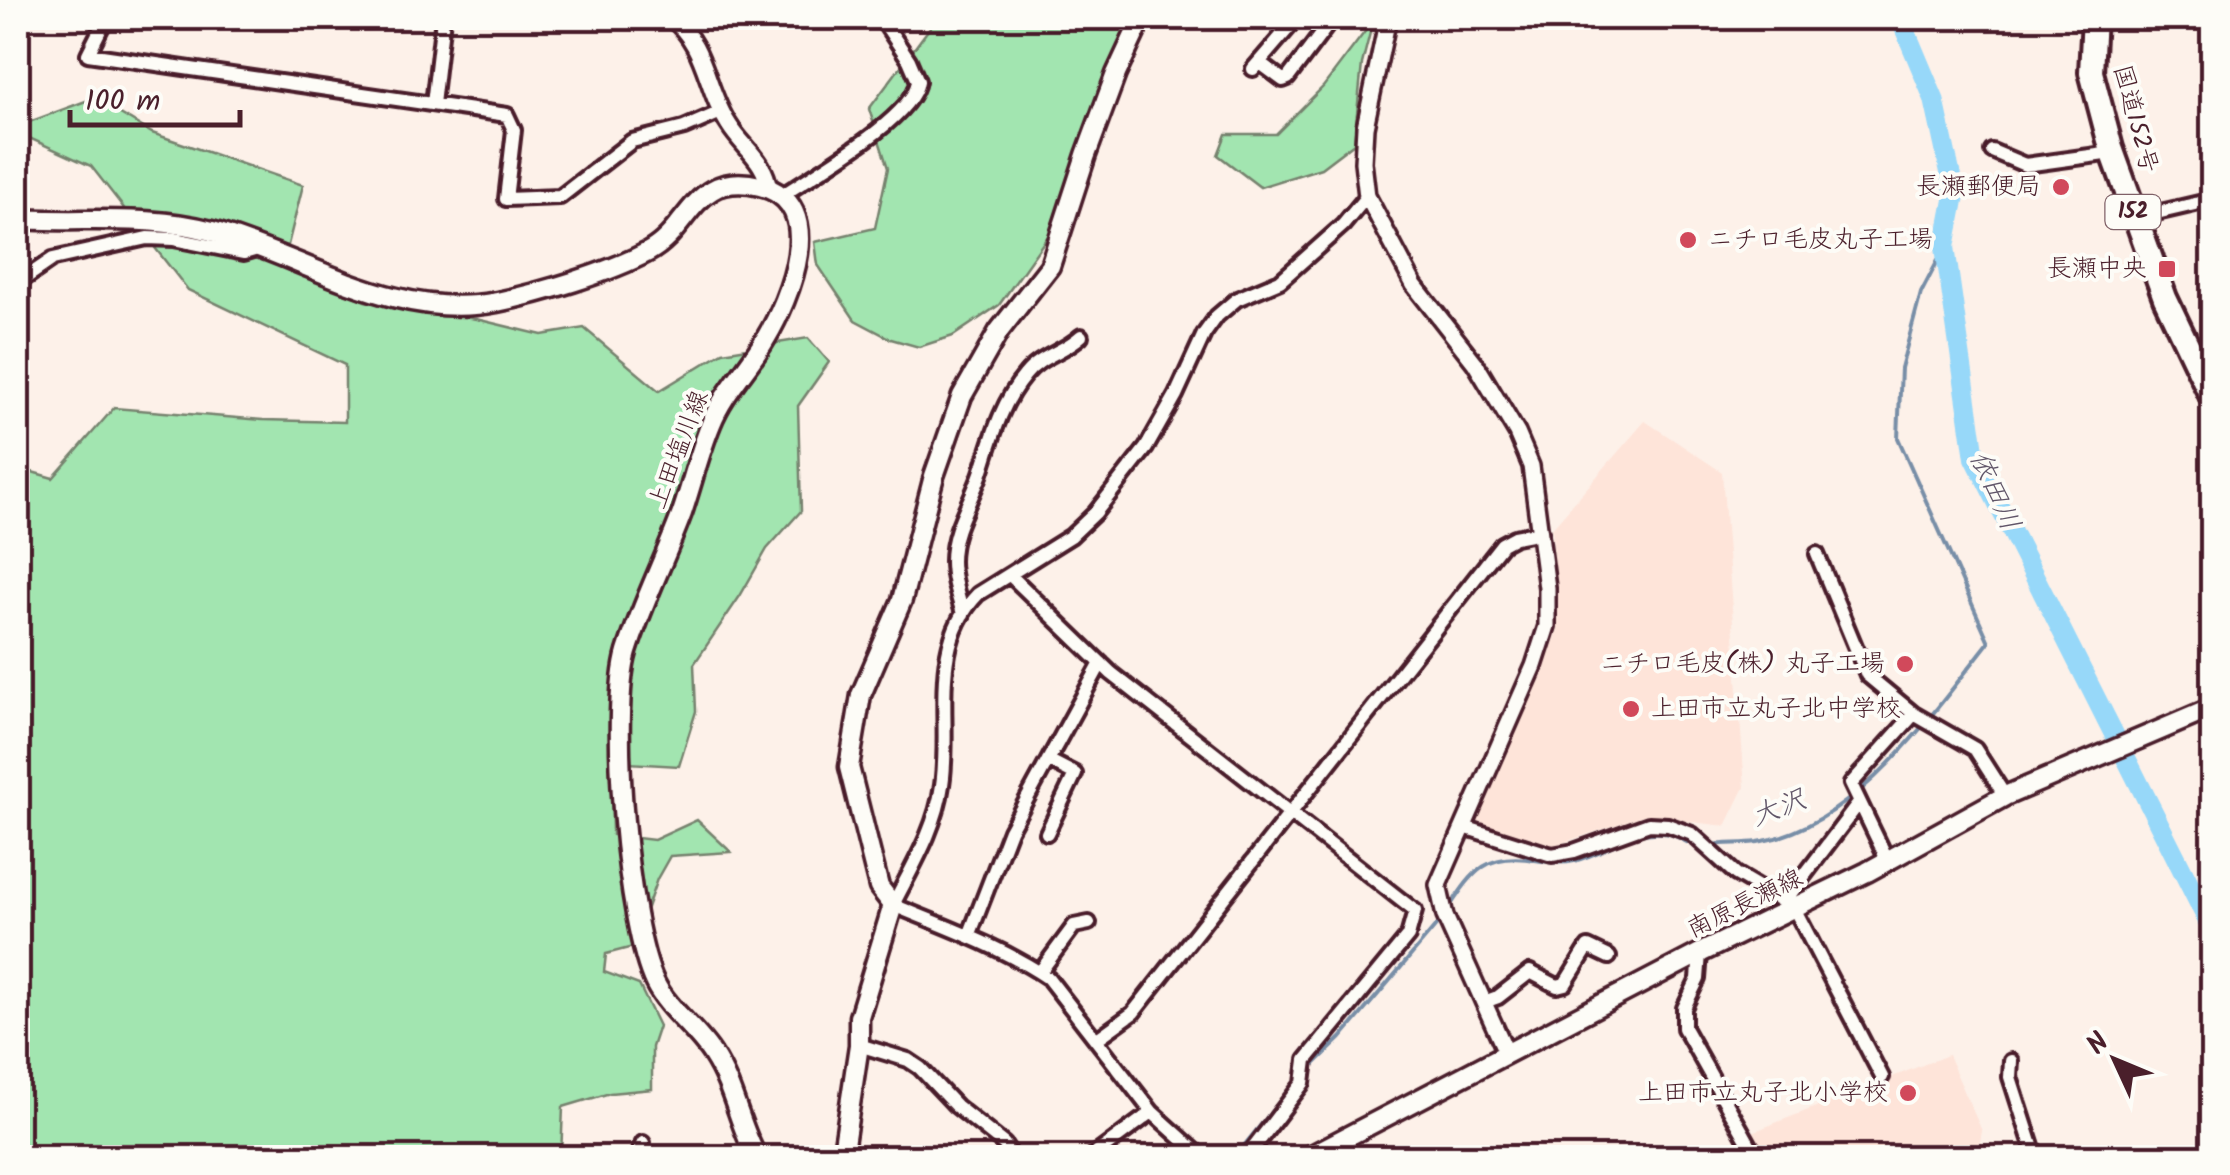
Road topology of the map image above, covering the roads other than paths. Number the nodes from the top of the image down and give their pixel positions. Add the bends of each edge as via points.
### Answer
1 (106, 18) edge
2 (443, 18) edge
3 (881, 18) edge
4 (1142, 18) edge
5 (1297, 18) edge
6 (1333, 18) edge
7 (1388, 18) edge
8 (2094, 18) edge
9 (682, 21) edge
10 (433, 104) junction
11 (721, 112) junction
12 (1992, 151) dead end
13 (2112, 153) junction
14 (774, 193) junction
15 (1367, 196) junction
16 (2212, 200) edge
17 (18, 218) edge
18 (2135, 218) junction
19 (261, 248) junction
20 (18, 283) edge
21 (1081, 336) dead end
22 (2212, 397) edge
23 (1540, 532) junction
24 (1817, 554) dead end
25 (1010, 575) junction
26 (963, 614) junction
27 (1101, 664) junction
28 (2212, 708) edge
29 (1914, 714) junction
30 (1048, 760) junction
31 (2005, 796) junction
32 (1859, 803) junction
33 (1289, 812) junction
34 (1464, 827) junction
35 (1046, 833) dead end
36 (1888, 860) junction
37 (1441, 902) junction
38 (1789, 904) junction
39 (893, 905) junction
40 (1415, 912) junction
41 (1089, 923) dead end
42 (969, 936) junction
43 (1700, 954) junction
44 (1609, 956) dead end
45 (1040, 972) junction
46 (1484, 1002) junction
47 (1097, 1040) junction
48 (859, 1046) junction
49 (1507, 1054) junction
50 (2011, 1061) dead end
51 (1882, 1077) dead end
52 (1152, 1112) junction
53 (643, 1143) dead end
54 (636, 1158) edge
55 (758, 1158) edge
56 (842, 1158) edge
57 (1013, 1158) edge
58 (1090, 1158) edge
59 (1203, 1158) edge
60 (1246, 1158) edge
61 (1306, 1158) edge
62 (1756, 1158) edge
63 (2036, 1158) edge

1 - 10 street via 88,54
2 - 10 street
3 - 14 street via 918,80 912,99 894,119
4 - 39 main road via 1050,266 999,331 962,396 902,600 860,695 849,767 879,886
5 - 6 street via 1256,66 1283,80
7 - 15 street via 1365,127
8 - 13 highway, 国道152号 / 152 via 2093,82
9 - 11 street
10 - 11 street via 507,115 514,130 506,199 560,197 632,141
11 - 14 street via 762,164
12 - 13 street via 2025,165
13 - 18 highway, 国道152号 / 152
14 - 19 main road via 744,185 715,189 636,258 472,306 440,308 368,291
14 - 55 main road, 上田塩川線 via 795,214 800,231 788,294 711,422 620,690 624,830 646,958 655,983 725,1076
15 - 23 street via 1414,284 1475,363 1517,433 1532,466
15 - 25 street via 1280,281 1218,316 1120,483 1071,536
16 - 18 street
17 - 19 main road via 176,225
18 - 22 highway, 国道152号 / 152
19 - 20 street via 244,253 147,238 52,259
21 - 26 street via 1022,378 991,434 952,556
23 - 33 street via 1502,544
23 - 34 street via 1546,626
24 - 29 street via 1867,675
25 - 26 street via 978,594
25 - 27 street
26 - 39 street via 943,684 942,788 929,835
27 - 30 street
27 - 33 street
28 - 31 main road, 南原長瀬線
29 - 31 street via 1976,748
29 - 32 street via 1851,784
30 - 35 street via 1075,774
30 - 42 street via 1010,830
31 - 36 main road, 南原長瀬線
32 - 36 street
32 - 38 street
33 - 40 street
33 - 47 street via 1133,1013
34 - 37 street via 1438,885
34 - 38 street via 1552,855 1648,824 1668,825 1692,834 1736,874
36 - 38 main road, 南原長瀬線
37 - 40 street
37 - 46 street
38 - 43 main road, 南原長瀬線
38 - 51 street
39 - 42 street
39 - 48 main road via 860,1017
40 - 60 street via 1408,936 1306,1060 1302,1082
41 - 45 street via 1074,926
42 - 45 street
43 - 49 main road, 南原長瀬線
43 - 62 street via 1684,1028
44 - 46 street via 1588,947 1566,984 1530,972
45 - 47 street
46 - 49 street
47 - 52 street
48 - 56 main road
48 - 57 street via 920,1068
49 - 61 main road, 南原長瀬線
50 - 63 street
52 - 58 street
52 - 59 street
53 - 54 street

